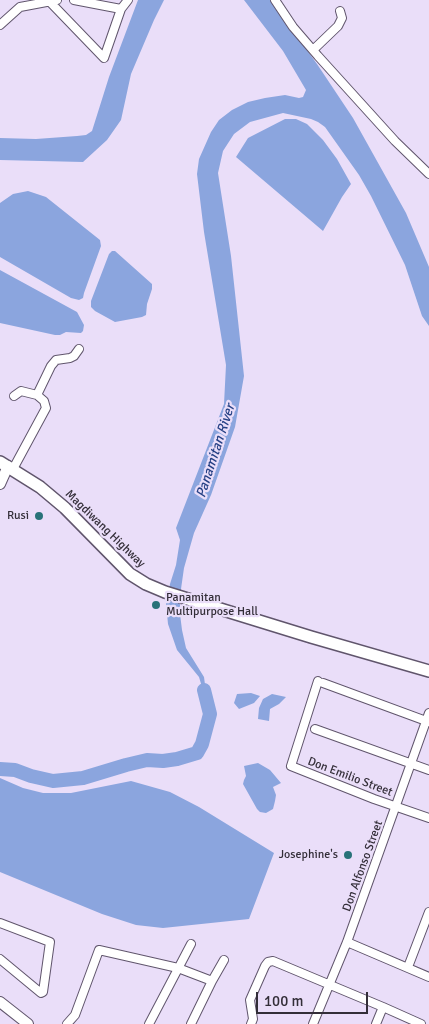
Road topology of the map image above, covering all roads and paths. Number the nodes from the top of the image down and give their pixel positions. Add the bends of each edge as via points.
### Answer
1 (74, 0) edge
2 (128, 0) edge
3 (275, 0) edge
4 (53, 1) edge
5 (121, 9) junction
6 (340, 11) dead end
7 (0, 25) edge
8 (313, 50) junction
9 (429, 174) edge
10 (79, 348) dead end
11 (37, 395) junction
12 (14, 396) dead end
13 (7, 466) edge
14 (0, 484) edge
15 (429, 671) edge
16 (428, 719) edge
17 (315, 730) dead end
18 (410, 764) junction
19 (429, 770) edge
20 (396, 806) junction
21 (429, 818) edge
22 (429, 912) edge
23 (0, 923) edge
24 (426, 927) edge
25 (347, 942) junction
26 (191, 944) dead end
27 (0, 959) edge
28 (224, 960) dead end
29 (408, 967) junction
30 (178, 968) junction
31 (429, 977) edge
32 (212, 981) junction
33 (329, 984) junction
34 (0, 1002) edge
35 (383, 1006) junction
36 (28, 1024) edge
37 (67, 1024) edge
38 (148, 1024) edge
39 (191, 1024) edge
40 (251, 1024) edge
41 (314, 1024) edge
42 (376, 1024) edge
43 (421, 1024) edge

1 - 5 street
2 - 5 street
3 - 8 street
4 - 5 street via 104,58
4 - 7 street via 20,7
6 - 8 street via 342,18 338,26
8 - 9 street
10 - 11 street via 74,356 56,360
11 - 12 street via 21,391
11 - 13 street via 46,408
13 - 14 street
13 - 15 main road, Magdiwang Highway via 40,487 134,577 150,586
16 - 18 street, Don Alfonso Street
16 - 20 street, Don Emilio Street via 321,682 291,766
17 - 18 street
18 - 19 street
18 - 20 street, Don Alfonso Street
20 - 21 street, Don Emilio Street
20 - 25 street, Don Alfonso Street
22 - 24 street
23 - 27 street via 50,942 43,992
24 - 29 street
25 - 29 street
25 - 33 street, Don Alfonso Street
26 - 30 street
28 - 32 street
29 - 31 street
30 - 32 street
30 - 37 street via 99,950 75,1015
30 - 38 street
32 - 39 street
33 - 35 street
33 - 40 street via 273,961 268,962 250,1000
33 - 41 street, Don Alfonso Street
34 - 36 street
35 - 42 street
35 - 43 street

